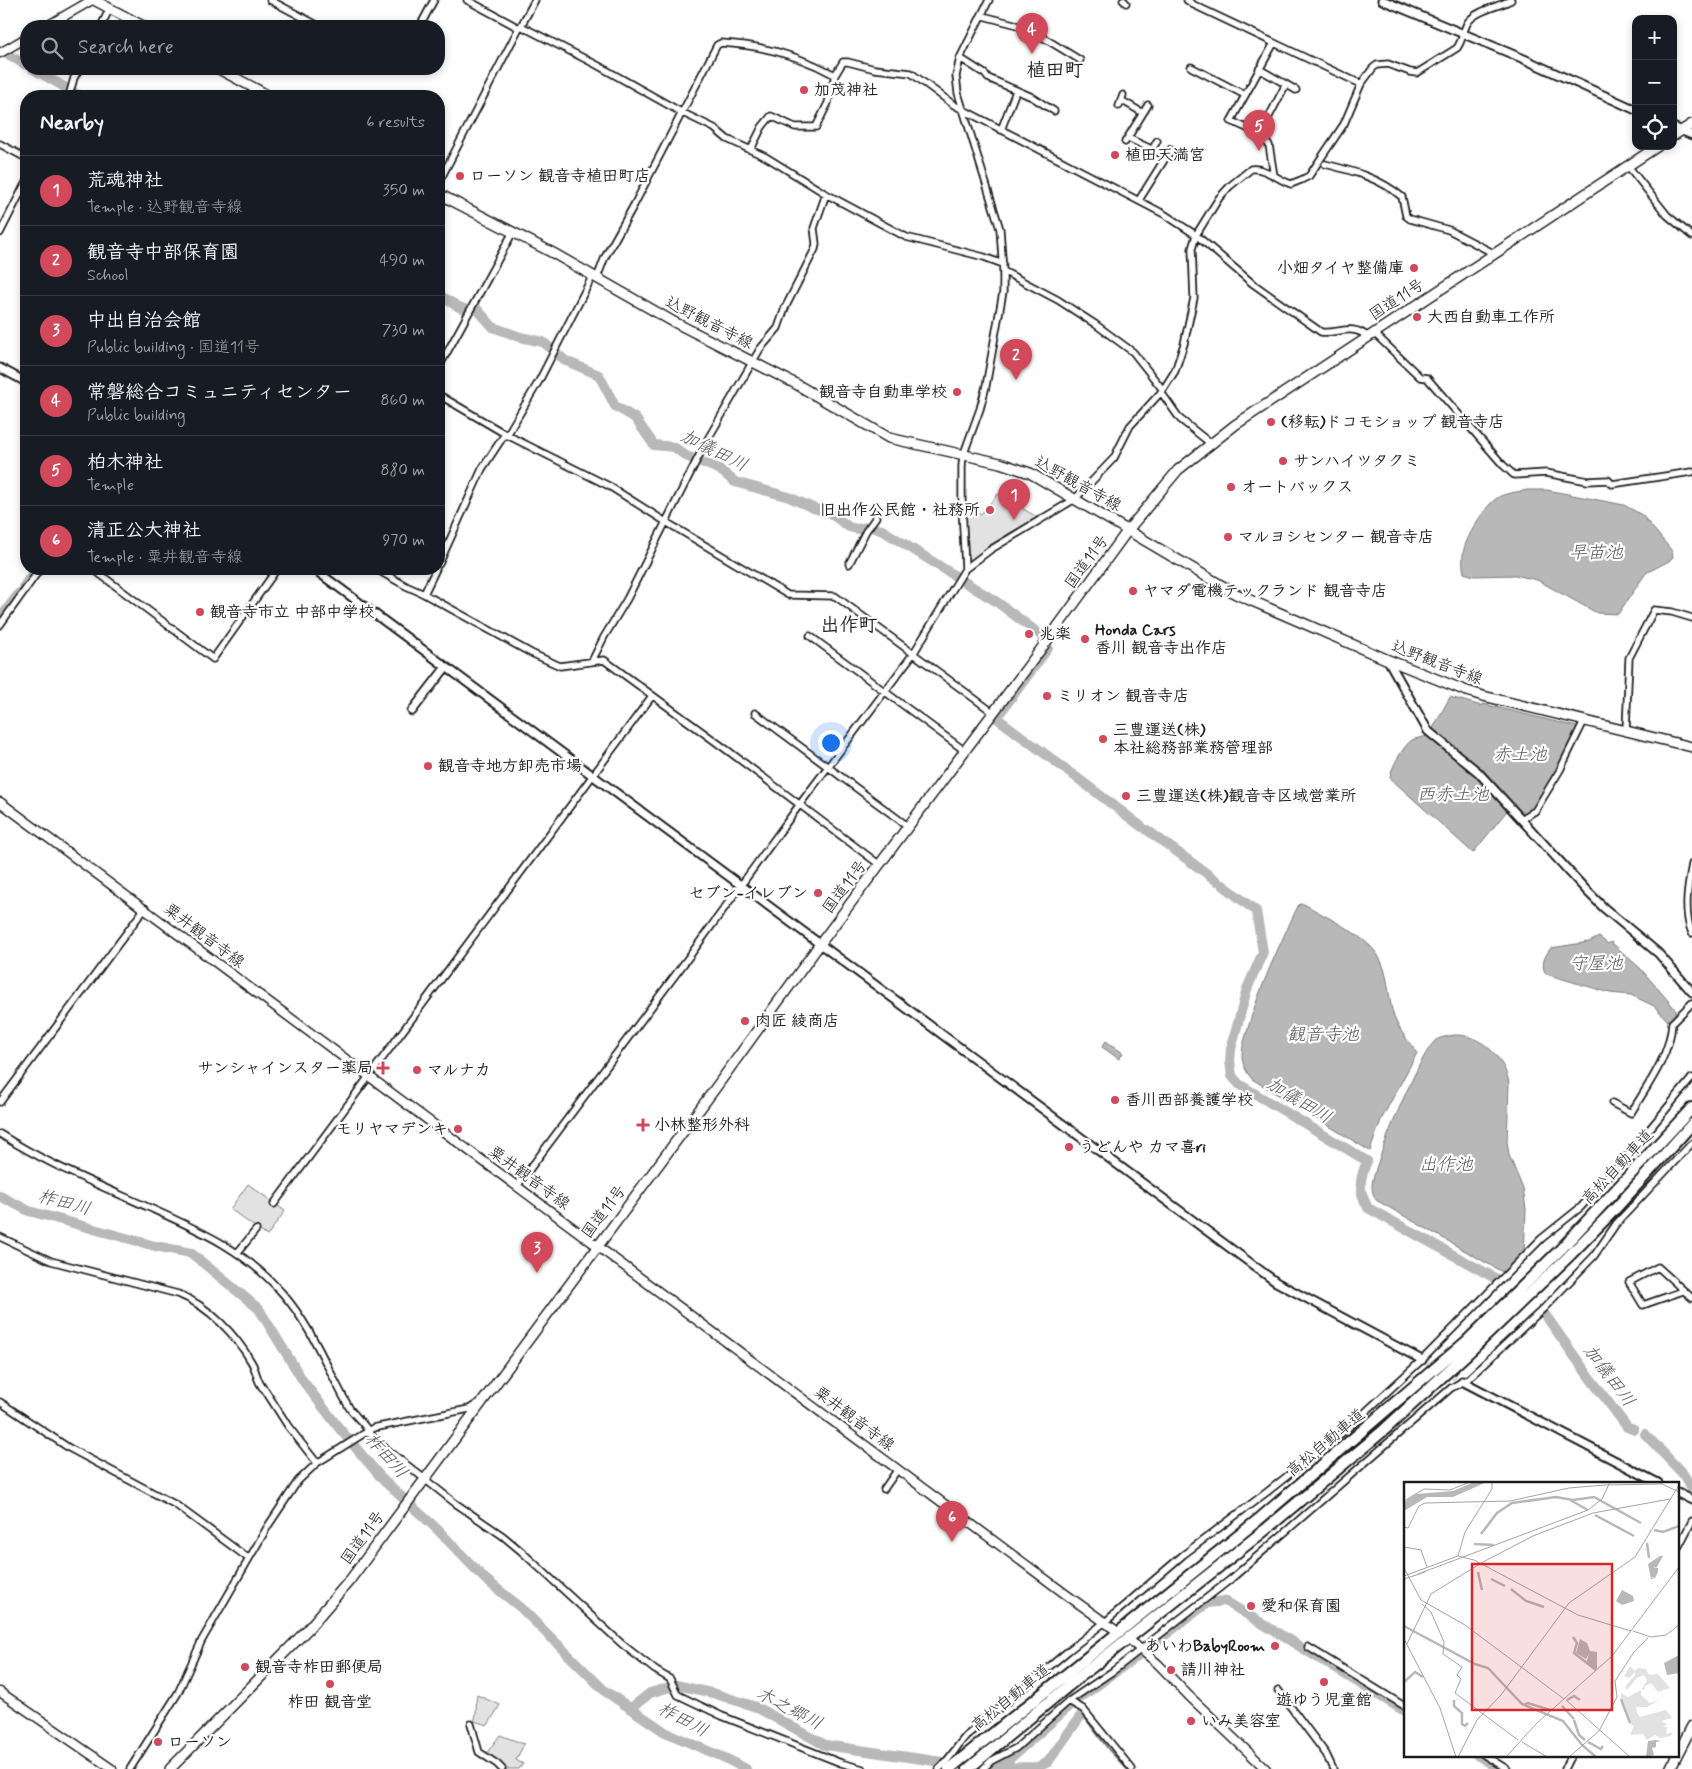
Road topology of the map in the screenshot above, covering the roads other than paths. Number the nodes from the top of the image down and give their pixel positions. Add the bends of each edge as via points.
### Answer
1 (93, 0) edge
2 (270, 0) edge
3 (434, 0) edge
4 (467, 0) edge
5 (535, 0) edge
6 (989, 0) edge
7 (1187, 0) edge
8 (1382, 0) edge
9 (1511, 0) edge
10 (110, 8) junction
11 (983, 16) junction
12 (58, 20) edge
13 (104, 20) edge
14 (132, 20) edge
15 (308, 20) edge
16 (423, 20) edge
17 (520, 27) junction
18 (1464, 34) junction
19 (20, 41) edge
20 (1274, 43) junction
21 (0, 53) edge
22 (960, 58) junction
23 (1080, 60) dead end
24 (1191, 66) dead end
25 (1259, 69) junction
26 (76, 75) edge
27 (230, 75) edge
28 (835, 76) junction
29 (1286, 84) junction
30 (1360, 84) junction
31 (71, 90) edge
32 (257, 90) edge
33 (1296, 90) dead end
34 (1016, 91) junction
35 (1245, 95) junction
36 (1121, 100) dead end
37 (1148, 105) dead end
38 (1632, 108) edge
39 (963, 110) junction
40 (1054, 111) dead end
41 (681, 112) junction
42 (1143, 114) junction
43 (1692, 124) edge
44 (1001, 130) junction
45 (1677, 132) edge
46 (1677, 132) edge
47 (1260, 134) junction
48 (1692, 135) edge
49 (1157, 141) dead end
50 (0, 144) edge
51 (751, 149) junction
52 (1171, 149) dead end
53 (1152, 150) junction
54 (1652, 150) edge
55 (20, 155) edge
56 (1166, 156) junction
57 (1325, 164) dead end
58 (1628, 166) junction
59 (445, 171) edge
60 (1274, 176) junction
61 (20, 194) edge
62 (826, 194) junction
63 (445, 197) edge
64 (1139, 200) junction
65 (0, 232) edge
66 (513, 232) junction
67 (1196, 235) junction
68 (1692, 236) edge
69 (1495, 254) junction
70 (1003, 264) junction
71 (1003, 271) junction
72 (595, 277) junction
73 (1371, 335) junction
74 (445, 356) edge
75 (752, 362) junction
76 (0, 368) edge
77 (20, 379) edge
78 (1162, 391) junction
79 (445, 399) edge
80 (507, 435) junction
81 (1210, 443) junction
82 (963, 456) junction
83 (1692, 472) edge
84 (1075, 499) junction
85 (876, 518) dead end
86 (666, 522) junction
87 (1128, 530) junction
88 (445, 551) edge
89 (849, 564) dead end
90 (964, 569) junction
91 (36, 575) edge
92 (101, 575) edge
93 (274, 575) edge
94 (325, 575) edge
95 (387, 575) edge
96 (433, 575) edge
97 (424, 594) junction
98 (1692, 618) edge
99 (0, 624) edge
100 (810, 636) dead end
101 (913, 654) junction
102 (1388, 660) junction
103 (592, 661) junction
104 (446, 667) junction
105 (884, 692) junction
106 (652, 696) junction
107 (412, 711) dead end
108 (755, 713) dead end
109 (994, 713) junction
110 (1584, 721) junction
111 (1626, 731) junction
112 (1692, 747) edge
113 (965, 751) junction
114 (828, 767) junction
115 (593, 776) junction
116 (0, 802) edge
117 (800, 804) junction
118 (1521, 819) junction
119 (909, 827) junction
120 (1692, 864) edge
121 (880, 865) junction
122 (741, 886) junction
123 (145, 908) junction
124 (1692, 933) edge
125 (820, 944) junction
126 (1692, 992) edge
127 (1692, 1003) edge
128 (370, 1076) junction
129 (1692, 1078) edge
130 (0, 1102) edge
131 (1612, 1103) dead end
132 (1692, 1108) edge
133 (1692, 1124) edge
134 (0, 1134) edge
135 (1692, 1143) edge
136 (1628, 1155) junction
137 (1635, 1158) dead end
138 (518, 1186) junction
139 (274, 1204) dead end
140 (256, 1230) dead end
141 (0, 1237) edge
142 (598, 1246) junction
143 (238, 1252) junction
144 (1684, 1291) junction
145 (1692, 1298) edge
146 (1422, 1360) junction
147 (1462, 1381) junction
148 (485, 1399) junction
149 (0, 1402) edge
150 (369, 1430) junction
151 (317, 1462) junction
152 (898, 1469) junction
153 (425, 1479) junction
154 (1656, 1482) edge
155 (884, 1488) dead end
156 (1680, 1494) edge
157 (1692, 1500) edge
158 (1692, 1521) edge
159 (1680, 1544) edge
160 (248, 1558) junction
161 (1105, 1622) junction
162 (1114, 1629) dead end
163 (1132, 1643) dead end
164 (1308, 1647) dead end
165 (1141, 1649) junction
166 (1278, 1690) dead end
167 (0, 1692) edge
168 (1069, 1701) junction
169 (1404, 1707) edge
170 (471, 1724) dead end
171 (1692, 1726) edge
172 (1680, 1750) edge
173 (1486, 1756) edge
174 (1570, 1756) edge
175 (1677, 1756) edge
176 (112, 1769) edge
177 (130, 1769) edge
178 (170, 1769) edge
179 (502, 1769) edge
180 (863, 1769) edge
181 (939, 1769) edge
182 (949, 1769) edge
183 (968, 1769) edge
184 (983, 1769) edge
185 (1132, 1769) edge
186 (1266, 1769) edge
187 (1334, 1769) edge
188 (1507, 1769) edge
189 (1564, 1769) edge
190 (1670, 1769) edge

1 - 10 main road
1 - 12 main road
2 - 15 street
3 - 16 street
4 - 17 street
5 - 17 street
6 - 11 street
7 - 20 street
8 - 18 street
9 - 18 street via 1475,16
10 - 13 street
10 - 14 main road
11 - 22 street
11 - 23 street via 1039,35
17 - 41 street
17 - 59 street
18 - 30 street via 1457,48 1417,73 1388,64 1377,65
18 - 38 street
19 - 21 main road
20 - 25 street
20 - 30 street
22 - 34 street via 988,78
22 - 39 street via 956,84
24 - 35 street
25 - 29 street
25 - 35 street
26 - 31 street
27 - 32 main road
28 - 39 street via 843,62 911,73
28 - 41 street via 805,60 745,44 721,43 714,49
28 - 51 street via 828,103 816,127 795,127 770,116
29 - 33 street
29 - 47 street
30 - 60 street via 1344,124 1308,176 1291,184
34 - 40 street
34 - 44 street
35 - 47 street via 1231,121
36 - 42 street
37 - 42 street
39 - 44 street
39 - 70 street via 1000,229
41 - 51 street
41 - 72 street
42 - 53 street via 1126,140
43 - 45 main road
44 - 64 street
46 - 48 street
47 - 60 street via 1259,139 1268,145
49 - 53 street
50 - 55 street
51 - 62 street
52 - 56 street
53 - 56 street
54 - 58 main road, 国道11号
56 - 64 street
57 - 69 street via 1378,181 1402,197 1406,216 1410,219 1448,230
58 - 68 street via 1667,215
58 - 69 main road, 国道11号
60 - 67 street via 1254,168 1247,171 1220,198
61 - 65 street
62 - 70 street via 906,238
62 - 75 street via 814,228 815,249 778,328
63 - 66 main road, 込野観音寺線
64 - 67 street
66 - 72 main road, 込野観音寺線
66 - 74 street
67 - 73 street via 1252,283 1321,332 1354,329
67 - 78 street via 1192,249 1194,298 1184,344 1175,371
69 - 73 main road, 国道11号
70 - 71 street
71 - 78 street via 1058,300 1133,352
71 - 82 street via 1003,292 986,386
72 - 75 main road, 込野観音寺線
72 - 80 street
73 - 81 main road, 国道11号
73 - 83 street via 1420,377 1427,378 1514,475 1546,473 1588,481 1608,480 1612,484
75 - 82 main road, 込野観音寺線 via 889,438
75 - 86 street via 704,444
76 - 77 street
78 - 81 street via 1180,419
78 - 84 street via 1130,426 1114,458
79 - 80 street
80 - 86 street via 609,486
80 - 88 street via 482,469
81 - 87 main road, 国道11号 via 1169,480
82 - 84 main road, 込野観音寺線 via 1017,468
82 - 90 street
84 - 87 main road, 込野観音寺線
84 - 90 street
85 - 89 street
86 - 101 street via 788,595 835,596
86 - 103 street
87 - 102 main road, 込野観音寺線 via 1236,594
87 - 109 main road, 国道11号
90 - 101 street
91 - 99 street
92 - 93 street via 213,658
94 - 104 street
95 - 97 street
96 - 97 street
97 - 103 street via 530,653 560,666
98 - 111 street via 1654,610 1629,658
100 - 105 street
101 - 105 street
101 - 109 street
102 - 110 main road, 込野観音寺線 via 1464,690
102 - 118 street via 1428,731 1478,772
103 - 106 street via 604,660
104 - 107 street
104 - 115 street
105 - 113 street
105 - 114 street
106 - 115 street
106 - 117 street
108 - 114 street
109 - 113 main road, 国道11号
110 - 111 main road, 込野観音寺線
110 - 118 street via 1535,812
111 - 112 main road, 込野観音寺線
113 - 119 main road, 国道11号
114 - 117 street
114 - 119 street
115 - 122 street
115 - 128 street
116 - 123 main road, 粟井観音寺線
117 - 121 street
117 - 122 street
118 - 126 street via 1586,890 1658,953
119 - 121 main road, 国道11号
120 - 124 street via 1687,910
121 - 125 main road, 国道11号
122 - 125 street
122 - 138 street
123 - 128 main road, 粟井観音寺線
123 - 130 street
125 - 142 main road, 国道11号
125 - 146 street via 1276,1282
127 - 131 street via 1672,1023 1671,1038 1657,1070 1631,1113
128 - 138 main road, 粟井観音寺線
128 - 139 street
129 - 136 street
132 - 182 highway, 高松自動車道 via 1561,1249 1467,1341 1258,1520
133 - 183 highway, 高松自動車道 via 1568,1257 1384,1430
134 - 143 street via 54,1165 205,1233
135 - 147 street via 1544,1308
136 - 137 street
136 - 146 street via 1581,1207 1541,1239
138 - 142 main road, 粟井観音寺線
140 - 143 street
141 - 151 street via 51,1261 178,1294 197,1304 236,1340 252,1363 260,1386
142 - 148 main road, 国道11号
142 - 152 main road, 粟井観音寺線
143 - 150 street via 284,1294 350,1409
144 - 144 street via 1658,1267 1629,1282 1643,1305
144 - 145 street
146 - 161 street via 1348,1428 1183,1555
147 - 154 street
147 - 165 street via 1231,1578
148 - 150 street via 469,1409
148 - 153 main road, 国道11号
149 - 160 street via 69,1448 176,1505
150 - 151 street
150 - 153 street via 374,1440
151 - 160 street via 291,1489
152 - 155 street
152 - 161 main road, 粟井観音寺線
153 - 178 main road, 国道11号 via 329,1605
153 - 180 street via 544,1570 622,1644 670,1679 678,1694 722,1716
156 - 157 street
158 - 159 street
160 - 177 street via 202,1640 178,1693
161 - 162 main road, 粟井観音寺線
161 - 181 street via 966,1736
163 - 165 main road
164 - 169 street
165 - 168 street
165 - 186 main road
166 - 187 street
167 - 176 main road
168 - 184 street via 1016,1748
168 - 185 street via 1083,1709
170 - 179 street via 479,1752
171 - 172 main road
173 - 188 street
174 - 189 street
175 - 190 main road

